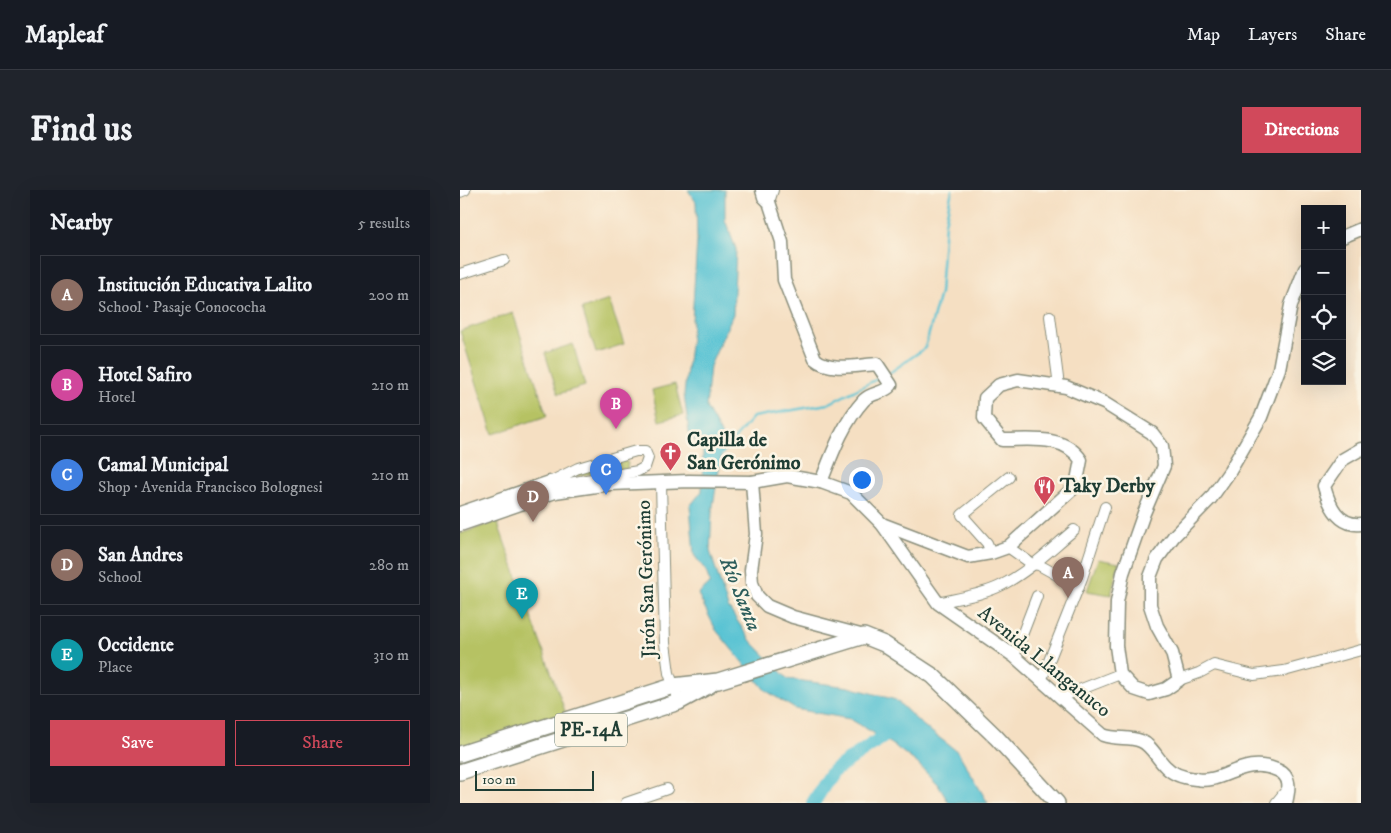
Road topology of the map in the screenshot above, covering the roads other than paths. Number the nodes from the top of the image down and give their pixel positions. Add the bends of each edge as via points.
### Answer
1 (465, 190) edge
2 (762, 190) edge
3 (460, 192) edge
4 (771, 196) edge
5 (1361, 229) edge
6 (1346, 235) edge
7 (504, 260) dead end
8 (460, 274) edge
9 (1301, 279) edge
10 (1050, 316) dead end
11 (1059, 386) junction
12 (1361, 450) edge
13 (1008, 477) dead end
14 (752, 482) junction
15 (821, 482) junction
16 (661, 483) junction
17 (552, 486) junction
18 (1105, 507) dead end
19 (460, 513) edge
20 (477, 514) junction
21 (882, 524) junction
22 (1361, 524) edge
23 (460, 525) edge
24 (1074, 530) dead end
25 (1008, 547) junction
26 (991, 554) junction
27 (1032, 564) junction
28 (1079, 587) junction
29 (1037, 596) dead end
30 (938, 603) junction
31 (864, 636) junction
32 (1361, 650) edge
33 (1014, 656) junction
34 (1120, 674) junction
35 (1179, 680) junction
36 (718, 681) junction
37 (1041, 681) junction
38 (673, 686) junction
39 (1061, 696) junction
40 (679, 702) junction
41 (460, 754) edge
42 (460, 772) edge
43 (1290, 786) junction
44 (667, 789) dead end
45 (626, 803) edge
46 (1057, 803) edge
47 (1276, 803) edge
48 (1286, 803) edge

1 - 3 street
2 - 4 main road via 764,197
4 - 15 main road via 782,242 784,280 815,359 820,363 842,366 877,364 891,385 865,399 850,420
5 - 6 main road
7 - 8 street
9 - 35 main road via 1291,304 1279,369 1261,417 1212,498 1174,536 1157,558 1150,577 1150,605 1172,653
10 - 11 street
11 - 25 main road via 1018,380 999,385 985,398 984,418 1002,440 1056,441 1074,449 1081,460 1076,486
11 - 34 main road via 1104,403 1152,433 1162,446 1164,466 1122,574 1117,602 1116,646
12 - 22 main road via 1342,460 1324,486 1329,504 1345,522
13 - 26 street via 962,515 987,543
14 - 15 main road via 787,476
14 - 16 main road
14 - 31 main road via 756,534 751,570 757,596 767,606 793,616
15 - 21 main road via 851,493
16 - 17 main road
16 - 38 street, Jirón San Gerónimo via 665,643
17 - 17 street via 638,471 646,467 648,458 645,451 636,451 578,468
17 - 20 main road
18 - 28 street
19 - 20 main road
20 - 23 main road
21 - 26 main road via 968,557
21 - 30 main road, Avenida Llanganuco
24 - 27 street
25 - 26 main road
25 - 27 street
27 - 28 street via 1039,564
27 - 30 street via 1003,584
28 - 37 street
29 - 33 street
30 - 33 main road, Avenida Llanganuco
31 - 36 highway, PE-14A
31 - 46 highway via 884,644 933,676
32 - 35 street via 1284,671 1254,675 1214,665
33 - 37 main road, Avenida Llanganuco
34 - 35 main road via 1134,690 1149,694 1166,689
34 - 39 street
36 - 38 highway, PE-14A
36 - 40 highway, PE-14A
37 - 39 main road, Avenida Llanganuco
38 - 40 street, Jirón San Gerónimo
38 - 41 highway, PE-14A
39 - 43 main road, Avenida Llanganuco via 1103,735 1143,742 1172,772 1206,780 1239,768 1264,764 1280,772
40 - 42 highway, PE-14A
43 - 47 street
43 - 48 main road
44 - 45 street

